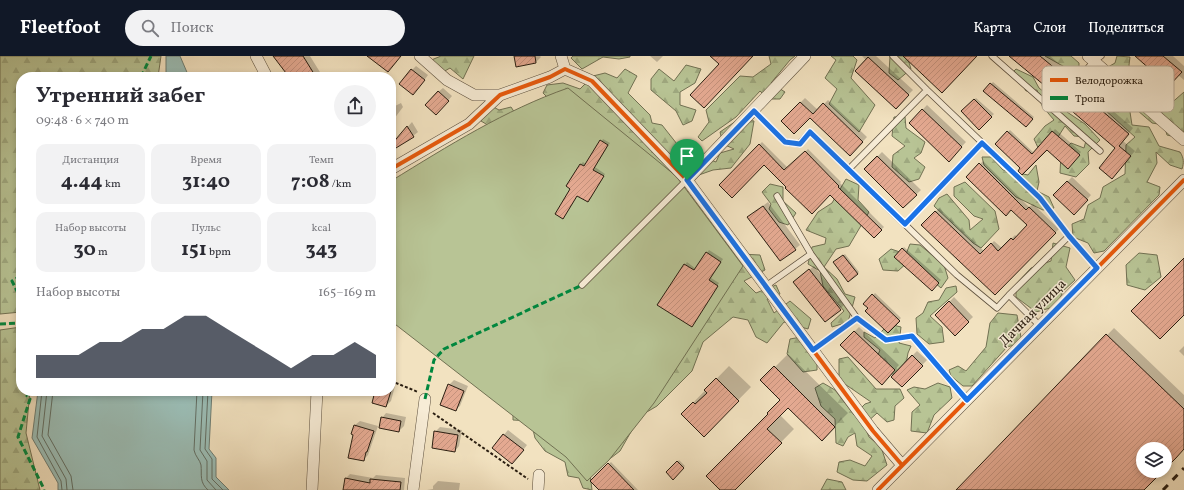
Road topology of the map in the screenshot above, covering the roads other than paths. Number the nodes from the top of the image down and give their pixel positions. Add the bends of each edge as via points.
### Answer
1 (256, 56) edge
2 (420, 56) edge
3 (561, 56) edge
4 (806, 56) edge
5 (893, 56) edge
6 (992, 56) edge
7 (1094, 58) edge
8 (1087, 66) edge
9 (1103, 66) edge
10 (565, 69) junction
11 (264, 72) edge
12 (927, 90) junction
13 (500, 95) junction
14 (1042, 100) edge
15 (754, 111) junction
16 (1055, 112) edge
17 (1153, 112) edge
18 (1184, 140) edge
19 (982, 143) junction
20 (1100, 151) dead end
21 (396, 166) edge
22 (849, 169) junction
23 (687, 180) junction
24 (1184, 180) edge
25 (777, 196) dead end
26 (905, 224) junction
27 (1069, 236) junction
28 (811, 254) junction
29 (1097, 268) junction
30 (582, 285) dead end
31 (766, 286) junction
32 (1009, 295) junction
33 (857, 318) junction
34 (1040, 326) junction
35 (813, 350) junction
36 (317, 396) edge
37 (425, 399) road end
38 (967, 400) junction
39 (902, 465) junction
40 (312, 490) edge
41 (413, 490) edge
42 (878, 490) edge

1 - 11 street
2 - 13 street via 447,80 474,95
3 - 10 street
4 - 15 street
5 - 12 lane
6 - 14 lane
7 - 8 lane
7 - 9 street
10 - 13 street
10 - 23 street via 592,81
12 - 19 lane
12 - 22 lane
13 - 21 street via 469,124
15 - 22 lane via 785,142 800,144 810,132
15 - 23 street
16 - 20 lane
17 - 18 street
19 - 26 lane
19 - 27 lane via 1040,198
22 - 26 lane
23 - 30 lane
23 - 31 street
24 - 29 street, Дачная улица
25 - 28 lane
26 - 32 lane via 957,275 997,308
27 - 29 lane
27 - 32 lane
28 - 31 lane
28 - 33 lane
29 - 34 street, Дачная улица
31 - 35 street
32 - 34 lane
33 - 35 lane
33 - 38 lane via 886,340 912,336
34 - 38 street, Дачная улица
35 - 39 street via 873,431
36 - 40 street
37 - 41 street
38 - 39 street, Дачная улица
39 - 42 street, Дачная улица

